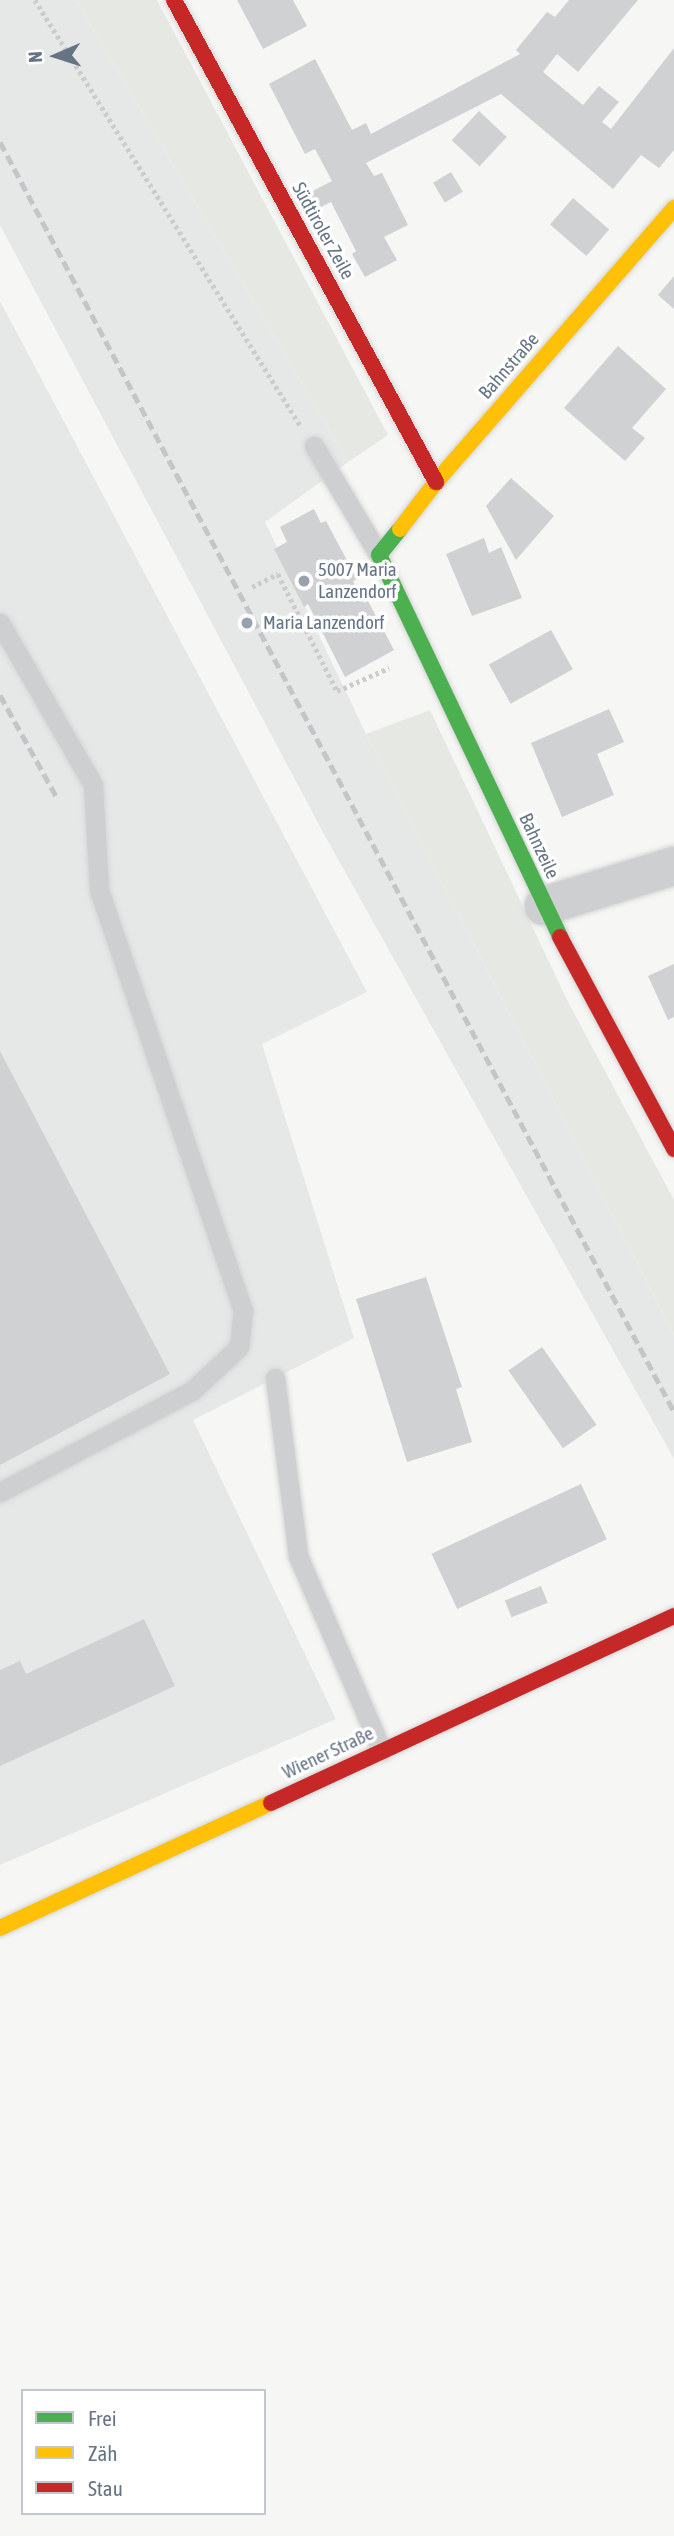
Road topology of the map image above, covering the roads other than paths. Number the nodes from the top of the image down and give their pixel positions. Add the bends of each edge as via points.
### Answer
1 (174, 0) edge
2 (674, 208) edge
3 (314, 446) road end
4 (436, 482) junction
5 (379, 555) junction
6 (0, 623) edge
7 (674, 866) edge
8 (544, 906) junction
9 (674, 1149) edge
10 (275, 1378) dead end
11 (0, 1492) edge
12 (674, 1616) edge
13 (382, 1751) junction
14 (0, 1928) edge

1 - 4 street, Südtiroler Zeile
2 - 4 street, Bahnstraße
3 - 5 lane
4 - 5 street, Bahnstraße
5 - 8 street, Bahnzeile
6 - 11 lane via 93,785 99,890 243,1310 239,1347 193,1390
7 - 8 street
8 - 9 street, Bahnzeile
10 - 13 lane via 298,1556
12 - 13 street, Wiener Straße
13 - 14 street, Wiener Straße

